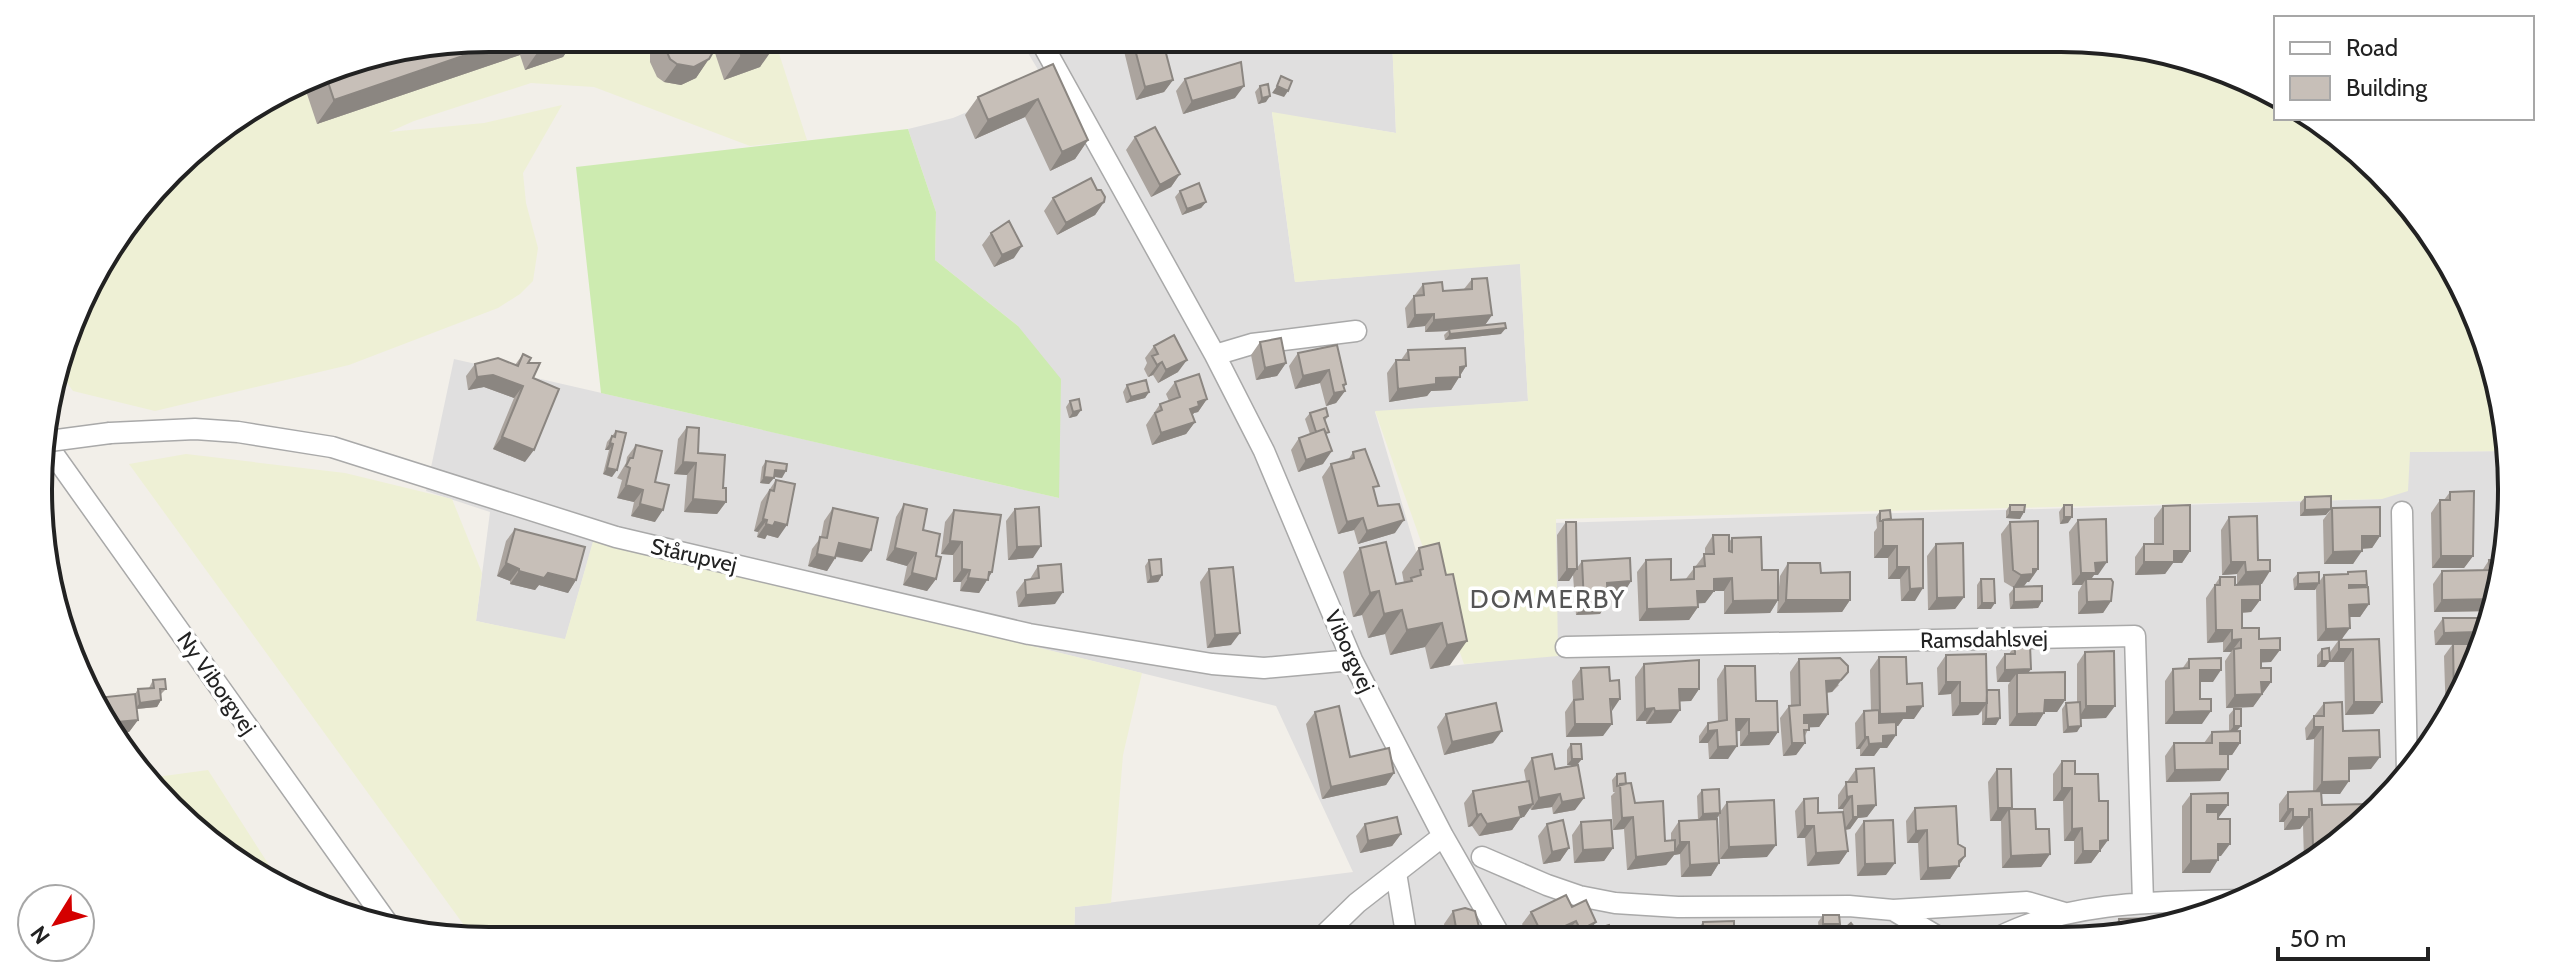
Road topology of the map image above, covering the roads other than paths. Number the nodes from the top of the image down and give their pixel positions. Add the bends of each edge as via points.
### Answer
1 (1047, 52) edge
2 (1356, 331) dead end
3 (1215, 355) junction
4 (55, 439) edge
5 (54, 456) edge
6 (2402, 512) dead end
7 (1566, 647) dead end
8 (1352, 660) junction
9 (2407, 758) edge
10 (1443, 836) junction
11 (1482, 857) dead end
12 (1396, 873) junction
13 (2210, 901) edge
14 (2143, 902) junction
15 (1893, 910) junction
16 (380, 913) edge
17 (2065, 913) junction
18 (1332, 927) edge
19 (1405, 927) edge
20 (1495, 927) edge
21 (1922, 927) edge
22 (2026, 927) edge

1 - 3 street, Viborgvej
2 - 3 street via 1252,344
3 - 8 street, Viborgvej via 1264,451
4 - 8 street, Stårupvej, bridge via 195,429 248,432 332,447 616,537 1029,634 1246,667
5 - 16 street, Ny Viborgvej
6 - 9 street
7 - 14 street, Ramsdahlsvej via 2135,636
8 - 10 street, Viborgvej
10 - 12 street
10 - 20 street, Viborgvej
11 - 15 street via 1547,885 1615,903
12 - 18 street
12 - 19 street
13 - 14 street
14 - 17 street
15 - 17 street via 2027,902
15 - 21 street
17 - 22 street

